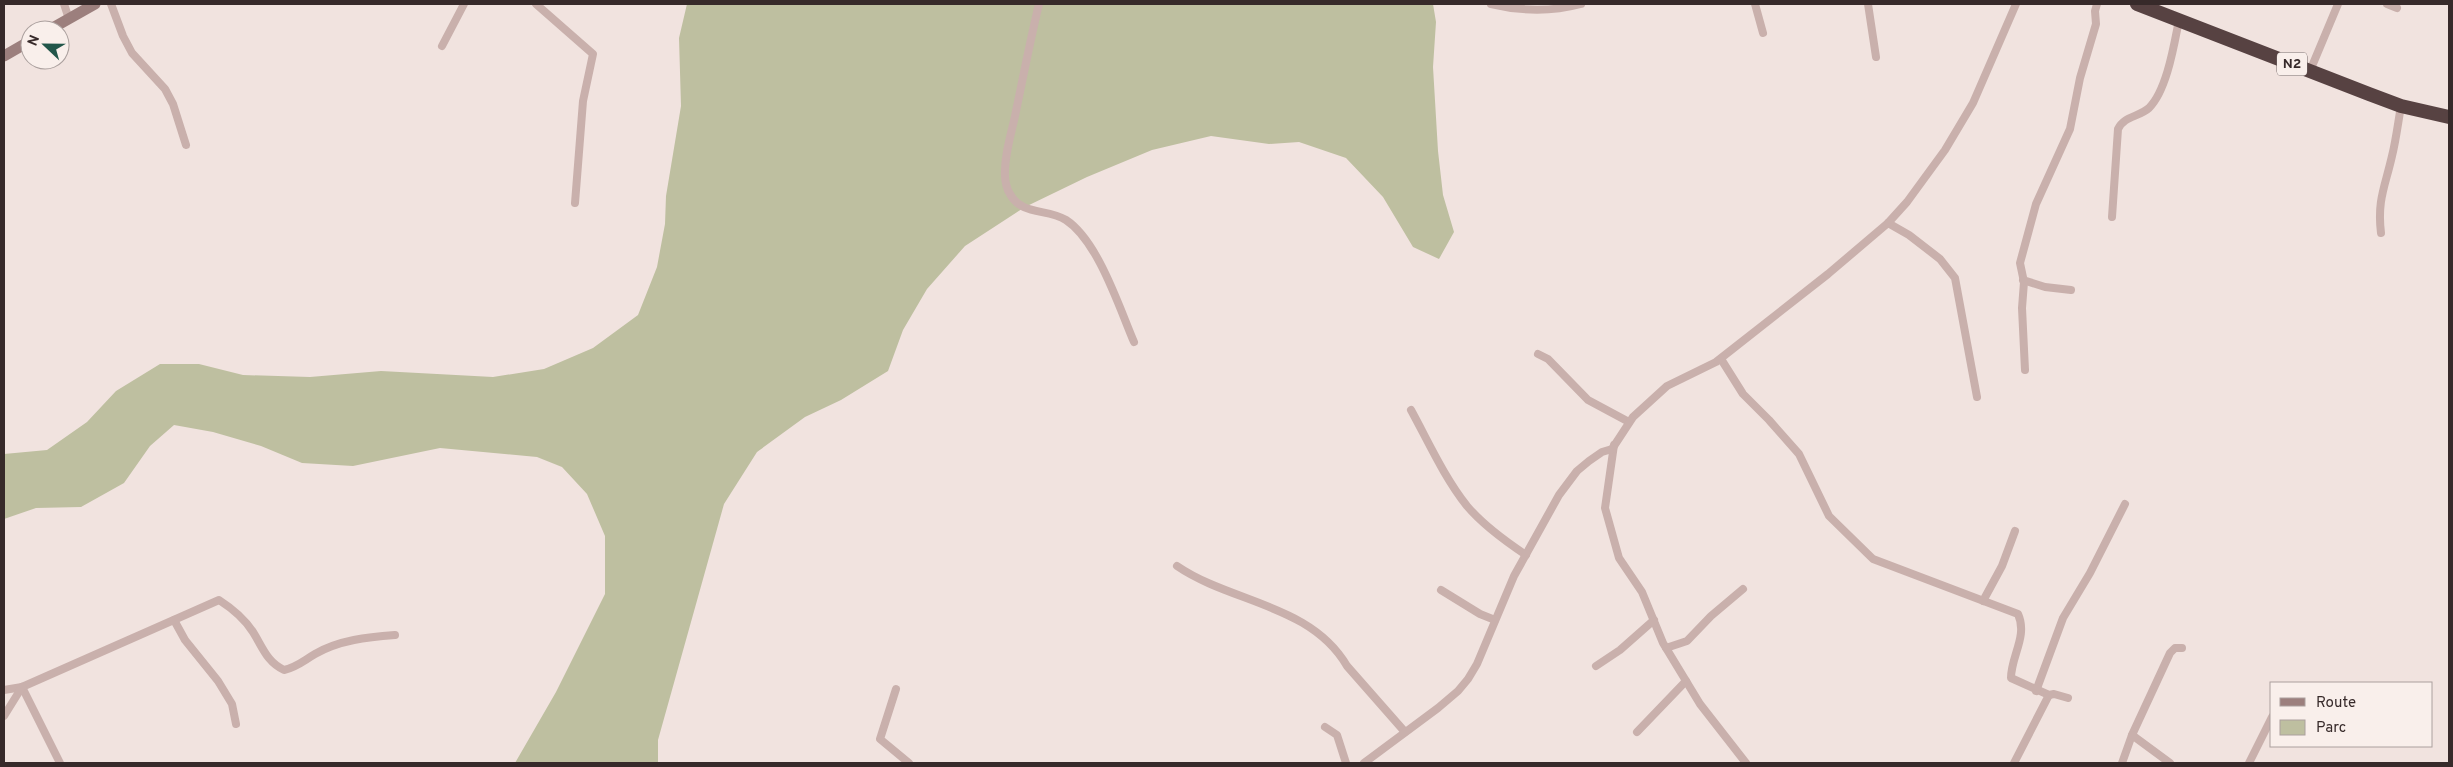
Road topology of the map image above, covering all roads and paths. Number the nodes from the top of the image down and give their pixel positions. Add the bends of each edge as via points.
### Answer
1 (64, 4) edge
2 (95, 4) edge
3 (111, 4) edge
4 (464, 4) edge
5 (536, 4) edge
6 (1039, 4) edge
7 (1491, 4) edge
8 (1581, 4) edge
9 (1755, 4) edge
10 (1868, 4) edge
11 (2016, 4) edge
12 (2097, 4) edge
13 (2137, 4) edge
14 (2338, 4) edge
15 (2388, 4) edge
16 (2397, 8) dead end
17 (69, 19) joint
18 (2178, 20) junction
19 (1763, 33) dead end
20 (442, 46) dead end
21 (20, 47) edge
22 (4, 56) edge
23 (1876, 57) dead end
24 (2310, 71) junction
25 (2402, 106) junction
26 (2449, 117) edge
27 (186, 145) dead end
28 (575, 203) dead end
29 (2112, 217) dead end
30 (1888, 223) junction
31 (2381, 233) dead end
32 (2023, 280) junction
33 (2071, 290) dead end
34 (1134, 342) dead end
35 (1538, 354) dead end
36 (1721, 359) junction
37 (2025, 370) dead end
38 (1977, 397) dead end
39 (1411, 410) dead end
40 (1629, 422) junction
41 (1614, 445) junction
42 (2125, 504) dead end
43 (2015, 531) dead end
44 (1526, 555) junction
45 (1177, 566) dead end
46 (1744, 589) dead end
47 (1441, 590) dead end
48 (1983, 602) junction
49 (174, 620) junction
50 (1495, 620) junction
51 (1654, 620) junction
52 (395, 635) dead end
53 (1666, 648) junction
54 (2182, 648) dead end
55 (1596, 666) dead end
56 (1686, 681) junction
57 (22, 687) junction
58 (4, 690) edge
59 (896, 690) dead end
60 (2036, 691) junction
61 (2049, 695) junction
62 (2068, 698) dead end
63 (4, 716) edge
64 (2270, 721) edge
65 (236, 724) dead end
66 (1325, 727) dead end
67 (1405, 732) junction
68 (1637, 732) dead end
69 (2132, 734) junction
70 (60, 763) edge
71 (909, 763) edge
72 (1346, 763) edge
73 (1364, 763) edge
74 (1746, 763) edge
75 (2014, 763) edge
76 (2122, 763) edge
77 (2170, 763) edge
78 (2249, 763) edge

1 - 17 street
2 - 17 main road
3 - 27 street via 132,54 165,89 173,104
4 - 20 street
5 - 28 street via 594,54 583,101
6 - 34 street via 1008,149 1005,177 1009,193 1030,211 1045,212 1067,221 1090,244
7 - 8 street via 1546,10
9 - 19 street
10 - 23 street
11 - 30 street via 1964,118 1945,150
12 - 32 street via 2096,24 2080,78 2070,129 2036,204 2020,263
13 - 18 highway, N2
14 - 24 street
15 - 16 street
18 - 24 highway, N2
18 - 29 street via 2173,50 2156,97 2149,108 2124,120 2118,129
21 - 22 main road
24 - 25 highway, N2
25 - 26 highway, N2
25 - 31 street via 2381,195
30 - 36 street
30 - 38 street via 1940,259 1955,278
32 - 33 street
32 - 37 street
35 - 40 street via 1548,359 1588,400
36 - 40 street via 1667,386
36 - 48 street via 1743,394 1799,454 1829,516 1873,559
39 - 44 street via 1450,481 1468,506
40 - 41 street
41 - 44 street via 1577,471 1559,495
41 - 51 street via 1605,508 1619,558 1642,592
42 - 60 street via 2063,618
43 - 48 street via 2002,566
44 - 50 street
45 - 67 street via 1206,583 1299,620 1341,655
46 - 53 street via 1687,641
47 - 50 street
48 - 60 street via 2018,614 2022,622 2021,638 2011,678
49 - 52 street via 219,600 234,610 252,631 266,657 284,670 296,668 315,654 341,643
49 - 57 street
49 - 65 street via 232,704
50 - 67 street via 1468,679 1458,691
51 - 53 street
51 - 55 street
53 - 56 street
54 - 69 street via 2175,648 2170,653
56 - 68 street
56 - 74 street
57 - 58 street
57 - 63 street
57 - 70 street
59 - 71 street via 880,739
60 - 61 street
61 - 62 street
61 - 75 street
64 - 78 street
66 - 72 street via 1337,735
67 - 73 street
69 - 76 street
69 - 77 street

